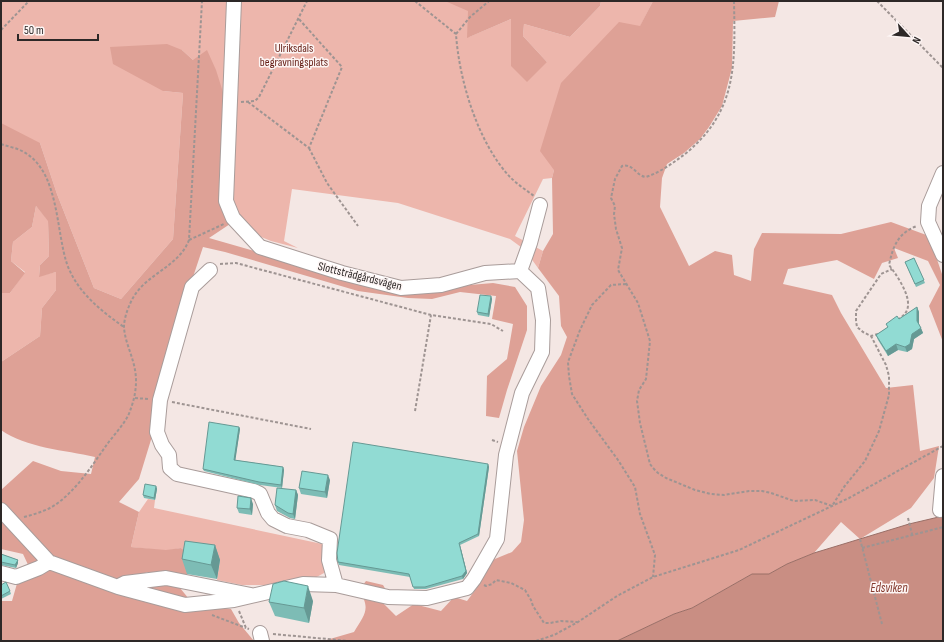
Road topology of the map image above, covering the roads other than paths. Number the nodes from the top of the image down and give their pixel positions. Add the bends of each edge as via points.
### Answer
1 (234, 1) edge
2 (943, 173) edge
3 (540, 205) road end
4 (943, 255) edge
5 (210, 270) road end
6 (520, 271) junction
7 (943, 476) edge
8 (940, 510) dead end
9 (5, 515) edge
10 (49, 562) junction
11 (1, 573) edge
12 (16, 577) junction
13 (1, 584) edge
14 (336, 585) junction
15 (118, 587) junction
16 (253, 596) junction

1 - 6 street, Slottsträdgårdsvägen via 226,201 233,218 260,247 342,273 401,288 441,285 485,273
2 - 4 street via 929,206 928,222
3 - 6 street
5 - 14 street via 192,287 160,400 157,432 169,455 170,468 177,474 254,491 260,494 273,520 330,539 329,560
6 - 14 street via 538,288 543,320 542,352 522,393 506,455 497,539 474,579 467,588 427,598 388,597
7 - 8 street
9 - 10 street
10 - 12 street
10 - 15 street
11 - 12 street
12 - 13 street
14 - 16 street via 303,584
15 - 16 street via 185,605
15 - 16 street via 125,583 166,578

